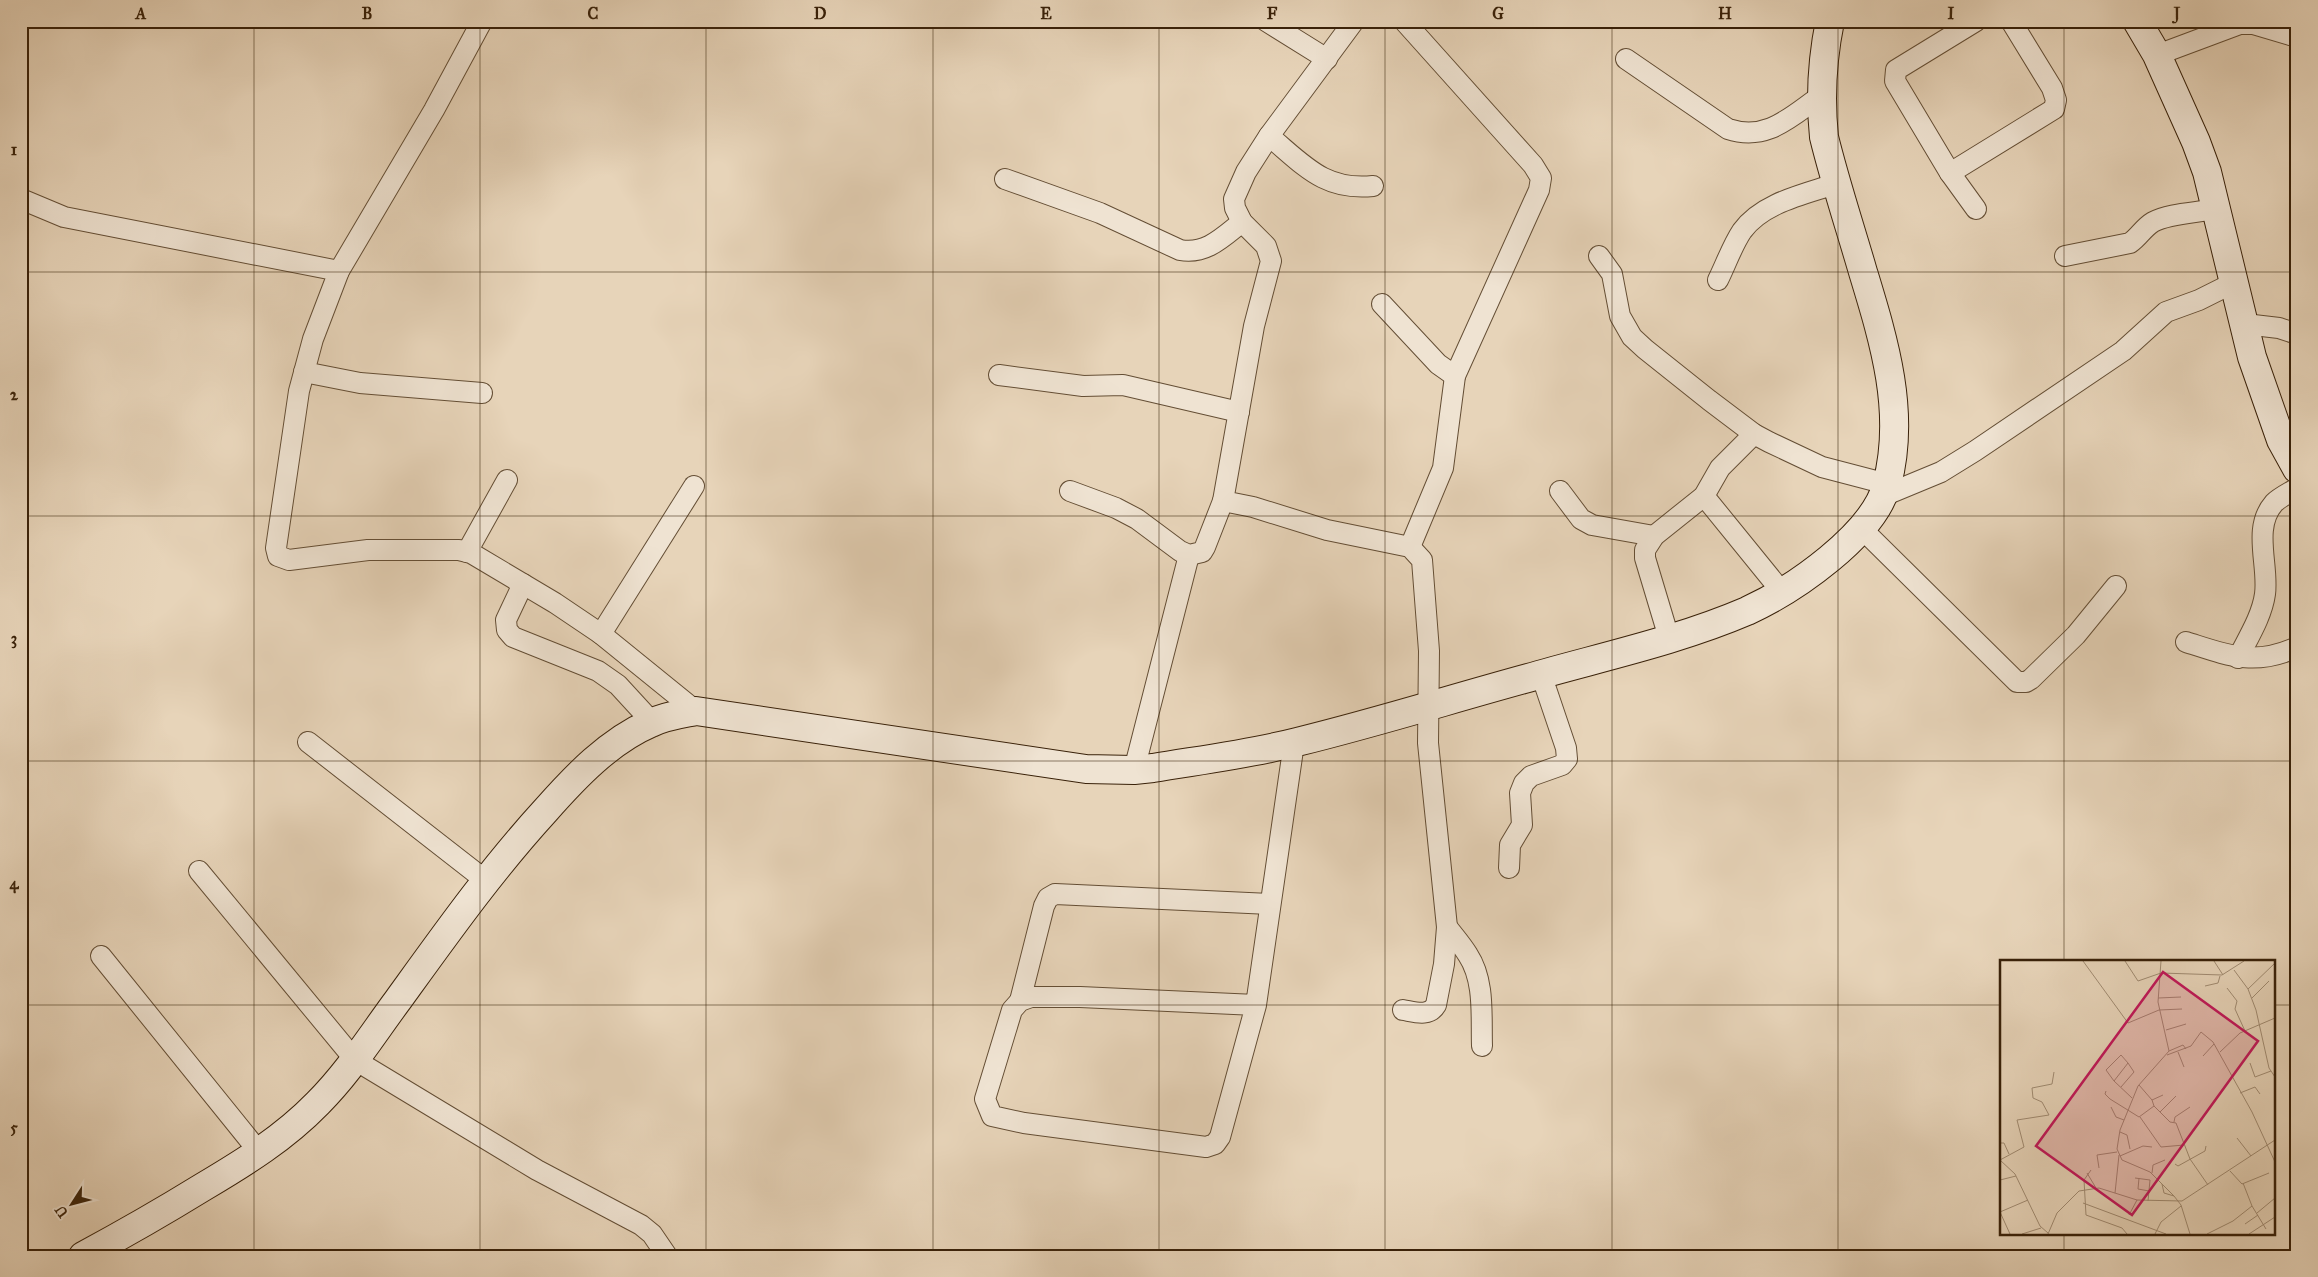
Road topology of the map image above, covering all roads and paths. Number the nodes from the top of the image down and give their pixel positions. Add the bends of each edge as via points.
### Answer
1 (482, 21) edge
2 (1266, 21) edge
3 (1354, 21) edge
4 (1404, 21) edge
5 (1830, 21) edge
6 (1976, 21) edge
7 (2011, 21) edge
8 (2137, 21) edge
9 (2297, 37) edge
10 (2157, 55) junction
11 (1327, 59) junction
12 (1626, 59) dead end
13 (1822, 95) junction
14 (1269, 136) junction
15 (1950, 173) junction
16 (1005, 179) dead end
17 (1838, 183) junction
18 (1373, 186) dead end
19 (21, 198) edge
20 (1976, 209) dead end
21 (2215, 209) junction
22 (1242, 222) junction
23 (1599, 256) dead end
24 (2065, 256) dead end
25 (339, 271) junction
26 (1718, 280) dead end
27 (2233, 284) junction
28 (1382, 304) dead end
29 (2245, 324) junction
30 (2297, 334) edge
31 (304, 372) junction
32 (999, 376) dead end
33 (1454, 376) junction
34 (482, 393) dead end
35 (1239, 412) junction
36 (1754, 434) junction
37 (2297, 469) edge
38 (507, 480) dead end
39 (694, 486) dead end
40 (2297, 488) edge
41 (1885, 490) junction
42 (1070, 491) dead end
43 (1560, 491) dead end
44 (1704, 496) junction
45 (1223, 501) junction
46 (1861, 528) junction
47 (1654, 536) junction
48 (1410, 546) junction
49 (468, 552) junction
50 (1189, 554) junction
51 (523, 584) junction
52 (2116, 586) dead end
53 (1782, 592) junction
54 (601, 634) junction
55 (1669, 638) junction
56 (2186, 642) dead end
57 (2297, 647) edge
58 (2238, 658) junction
59 (1541, 674) junction
60 (1429, 706) junction
61 (696, 711) junction
62 (652, 722) junction
63 (308, 742) dead end
64 (1294, 743) junction
65 (1134, 770) junction
66 (1508, 868) dead end
67 (200, 871) dead end
68 (485, 880) junction
69 (1270, 904) junction
70 (1447, 927) junction
71 (101, 956) dead end
72 (1020, 1001) junction
73 (1256, 1005) junction
74 (1403, 1010) dead end
75 (1482, 1046) dead end
76 (355, 1060) junction
77 (260, 1153) junction
78 (82, 1256) edge
79 (667, 1256) edge

1 - 25 street via 434,110
2 - 11 street
3 - 11 street
4 - 33 street via 1533,165 1541,178 1539,190
5 - 13 main road
6 - 15 street via 1896,70 1895,81 1900,93
7 - 15 street via 2052,88 2056,100 2054,109
8 - 10 main road
9 - 10 street via 2252,24 2240,24
10 - 21 main road via 2196,142
11 - 14 street
12 - 13 street via 1728,129 1745,134 1758,134 1774,128
13 - 17 main road via 1824,137
14 - 18 street via 1330,183
14 - 22 street via 1237,191 1235,208
15 - 20 street
16 - 22 street via 1100,212 1190,252 1208,248
17 - 26 street via 1770,208 1751,221 1741,232
17 - 41 main road via 1890,369 1895,436
19 - 25 street via 64,217
21 - 24 street via 2159,219 2144,228 2130,243
21 - 27 main road
22 - 35 street via 1266,246 1271,261 1254,326
23 - 36 street via 1612,274 1620,316 1632,337
25 - 31 street
27 - 29 main road
27 - 41 street via 2166,312 2123,351 1941,472
28 - 33 street via 1433,359
29 - 30 street via 2280,328
29 - 37 main road via 2265,396 2281,440
31 - 34 street via 360,383
31 - 49 street via 298,391 276,548 278,556 289,560 368,550
32 - 35 street via 1084,386 1123,385
33 - 48 street via 1443,468
35 - 45 street
36 - 41 street via 1822,466
36 - 44 street via 1720,468
38 - 49 street
39 - 54 street
40 - 58 street via 2273,504 2268,513 2262,543 2265,594
41 - 46 main road
42 - 50 street via 1130,515
43 - 47 street via 1581,519 1592,525
44 - 47 street
44 - 53 street
45 - 48 street via 1327,530
45 - 50 street via 1206,547 1202,552
46 - 52 street via 2016,682 2031,679 2059,653
46 - 53 main road via 1834,554
47 - 55 street via 1645,550 1645,558
48 - 60 street via 1422,560
49 - 51 street
50 - 65 street
51 - 54 street
51 - 62 street via 506,620 507,630 513,637 598,671 618,685
53 - 55 main road via 1747,610
54 - 61 street
55 - 59 main road
56 - 58 street
57 - 58 street via 2259,658
59 - 60 main road
59 - 66 street via 1567,759 1562,765 1531,776 1524,783 1520,793 1522,825 1510,844
60 - 64 main road
60 - 70 street via 1428,743
61 - 62 main road
61 - 65 main road via 1086,769
62 - 68 main road via 592,762
63 - 68 street
64 - 65 main road
64 - 69 street
67 - 76 street
68 - 76 main road
69 - 72 street via 1055,894 1044,906
69 - 73 street
70 - 74 street via 1436,1005 1424,1013
70 - 75 street via 1469,956 1478,978
71 - 77 street
72 - 73 street via 1031,997
72 - 73 street via 1012,1010 985,1099 992,1116 1206,1147 1215,1144 1220,1137
76 - 77 main road via 295,1126
76 - 79 street via 538,1170 641,1225 652,1234
77 - 78 main road

